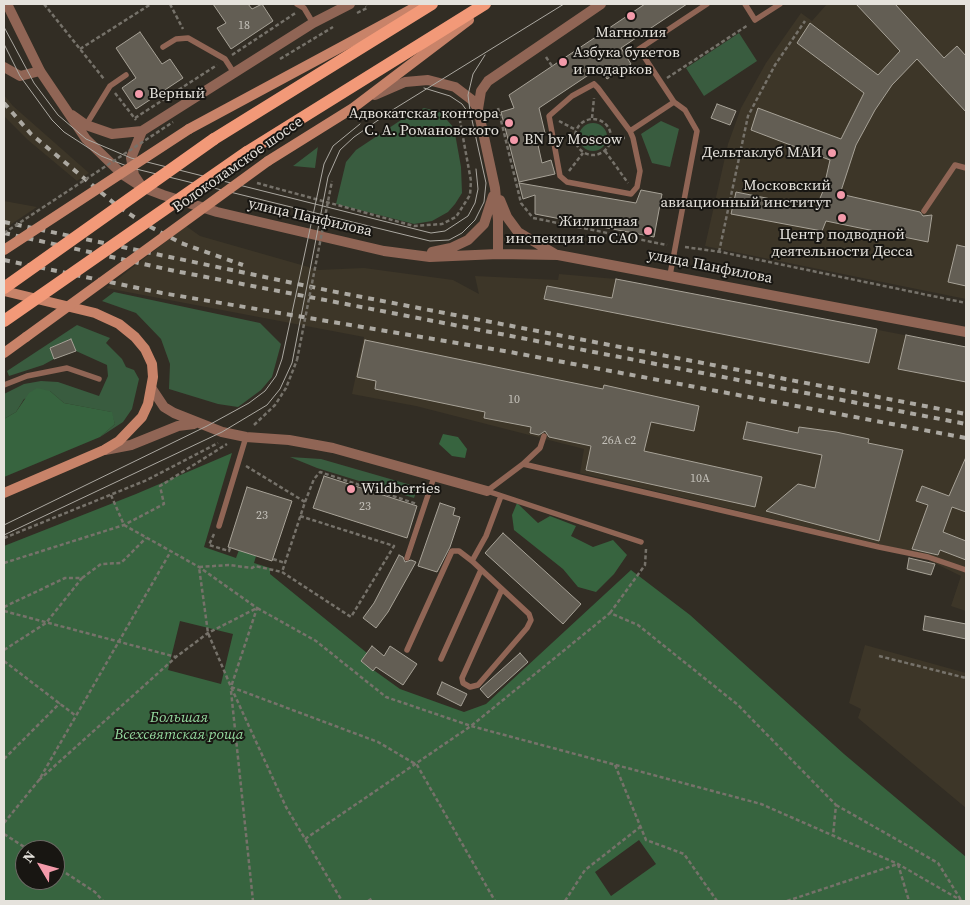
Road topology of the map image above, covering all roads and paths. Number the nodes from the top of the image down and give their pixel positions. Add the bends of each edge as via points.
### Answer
1 (8, 4) edge
2 (44, 4) edge
3 (151, 4) edge
4 (170, 4) edge
5 (297, 4) edge
6 (350, 4) edge
7 (432, 4) edge
8 (485, 4) edge
9 (490, 4) edge
10 (601, 4) edge
11 (707, 4) edge
12 (745, 4) edge
13 (780, 4) edge
14 (416, 5) edge
15 (755, 20) junction
16 (805, 21) dead end
17 (313, 23) junction
18 (188, 38) junction
19 (163, 47) dead end
20 (80, 49) junction
21 (546, 57) dead end
22 (552, 66) dead end
23 (4, 67) edge
24 (40, 71) junction
25 (234, 73) junction
26 (126, 75) dead end
27 (661, 81) junction
28 (110, 86) junction
29 (595, 86) junction
30 (674, 102) junction
31 (353, 108) junction
32 (498, 108) dead end
33 (478, 109) junction
34 (65, 110) junction
35 (549, 116) junction
36 (592, 118) junction
37 (460, 121) dead end
38 (173, 122) dead end
39 (86, 125) junction
40 (576, 130) junction
41 (630, 131) junction
42 (142, 132) junction
43 (149, 144) dead end
44 (605, 151) junction
45 (583, 152) junction
46 (966, 168) edge
47 (563, 180) junction
48 (332, 181) dead end
49 (253, 182) dead end
50 (142, 187) junction
51 (495, 188) junction
52 (635, 192) junction
53 (924, 211) dead end
54 (4, 233) edge
55 (675, 246) junction
56 (4, 250) edge
57 (719, 252) junction
58 (417, 254) junction
59 (498, 254) junction
60 (558, 255) junction
61 (670, 275) junction
62 (4, 289) edge
63 (966, 304) edge
64 (4, 321) edge
65 (966, 332) edge
66 (4, 353) edge
67 (99, 379) dead end
68 (4, 385) edge
69 (152, 389) junction
70 (198, 424) junction
71 (242, 436) junction
72 (544, 436) dead end
73 (104, 450) junction
74 (238, 463) junction
75 (523, 464) junction
76 (434, 476) junction
77 (486, 491) junction
78 (4, 493) edge
79 (111, 495) junction
80 (501, 496) junction
81 (305, 502) junction
82 (424, 506) junction
83 (300, 516) junction
84 (124, 525) junction
85 (219, 526) joint
86 (4, 538) edge
87 (146, 538) junction
88 (641, 542) joint
89 (230, 548) dead end
90 (171, 551) junction
91 (407, 558) dead end
92 (273, 559) dead end
93 (472, 562) junction
94 (4, 563) edge
95 (285, 563) junction
96 (199, 567) junction
97 (481, 570) junction
98 (966, 570) edge
99 (282, 572) junction
100 (82, 578) junction
101 (502, 589) junction
102 (4, 607) edge
103 (257, 608) junction
104 (4, 611) edge
105 (610, 613) junction
106 (46, 622) junction
107 (208, 633) junction
108 (119, 642) junction
109 (4, 650) edge
110 (407, 650) dead end
111 (879, 656) dead end
112 (176, 657) junction
113 (441, 659) dead end
114 (4, 661) edge
115 (966, 678) edge
116 (231, 687) junction
117 (60, 703) junction
118 (76, 716) junction
119 (471, 726) junction
120 (4, 759) edge
121 (417, 764) junction
122 (614, 765) junction
123 (39, 780) junction
124 (836, 805) junction
125 (4, 823) edge
126 (640, 827) junction
127 (4, 834) edge
128 (833, 836) junction
129 (305, 839) junction
130 (15, 841) edge
131 (898, 864) junction
132 (65, 872) edge
133 (373, 898) dead end
134 (103, 901) edge
135 (253, 901) edge
136 (342, 901) edge
137 (368, 901) edge
138 (495, 901) edge
139 (565, 901) edge
140 (716, 901) edge
141 (786, 901) edge
142 (909, 901) edge
143 (961, 901) edge

1 - 24 street, улица Панфилова
2 - 20 path
3 - 20 path
4 - 18 path
5 - 17 lane via 304,8
6 - 17 street
7 - 62 main road, Волоколамское шоссе, bridge via 214,139
8 - 64 main road, Волоколамское шоссе, bridge via 247,152
9 - 31 main road, Волоколамское шоссе
10 - 33 street via 488,80 481,91
11 - 27 lane via 639,49
12 - 15 lane
13 - 15 lane
14 - 56 main road, bridge via 189,129
15 - 27 path
16 - 57 path via 775,65 748,116
17 - 25 street
18 - 19 lane via 176,39
18 - 25 lane via 225,60
20 - 28 path
21 - 22 path
23 - 24 street via 20,76
24 - 34 street, улица Панфилова
25 - 42 street
26 - 28 lane
27 - 30 lane
28 - 39 lane
28 - 42 path
29 - 35 lane via 588,86 572,96
29 - 36 path
29 - 41 lane
30 - 41 lane
30 - 55 lane via 685,110 697,131
31 - 33 street via 405,82 428,80 462,91
31 - 66 main road, Волоколамское шоссе, bridge via 268,161
32 - 55 path via 521,203 533,218
33 - 51 street
34 - 39 street
34 - 50 street, улица Панфилова via 102,156
35 - 40 path
35 - 47 lane
36 - 40 path via 582,122
36 - 44 path via 609,128 611,138
37 - 49 path via 471,181 470,195 456,217 442,224 414,226
38 - 54 path, bridge
39 - 42 street via 112,134
40 - 45 path via 575,140
41 - 52 lane via 640,171
42 - 43 path
42 - 50 street via 131,158 134,175
44 - 45 path via 596,155
44 - 52 path
45 - 47 path
46 - 53 lane via 955,165
47 - 52 lane via 631,194
48 - 71 path, bridge via 297,360 290,381 275,405
50 - 58 street, улица Панфилова via 226,214 384,250
51 - 58 street via 484,224 468,240 451,248
51 - 59 street
51 - 60 street via 512,226 526,238
55 - 57 path
55 - 61 lane
57 - 63 path
58 - 59 street, улица Панфилова via 451,257
59 - 60 street, улица Панфилова
60 - 61 street, улица Панфилова
61 - 65 street, улица Панфилова
62 - 69 main road via 95,313 119,324 145,349 152,364
67 - 68 lane via 67,368 27,376
69 - 70 street via 164,407
69 - 73 main road via 148,404 130,432
70 - 71 street
70 - 73 street via 178,426 131,444
71 - 74 lane
71 - 76 street via 333,448
71 - 79 path via 211,446
71 - 84 path via 160,486 164,504
72 - 75 lane via 540,448
73 - 78 main road
74 - 81 path
74 - 85 lane
75 - 77 lane
75 - 98 lane via 928,557
76 - 77 street
76 - 82 lane
77 - 80 lane
79 - 84 path
79 - 86 path
80 - 88 lane
80 - 93 lane
81 - 82 path via 320,472
81 - 83 path
82 - 91 lane
83 - 95 path
83 - 99 path via 394,546 352,617
84 - 87 path
84 - 94 path
85 - 89 path via 209,545 229,551
87 - 90 path
87 - 100 path via 122,563 101,564
88 - 105 path via 648,551 645,565
90 - 96 path
90 - 108 path
92 - 95 path
93 - 97 lane
93 - 110 lane via 459,551 452,551
95 - 99 path
96 - 99 path via 255,566
96 - 103 path
96 - 107 path
97 - 101 lane
97 - 113 lane
100 - 102 path via 64,578
100 - 106 path
101 - 101 lane via 529,614 530,624 478,685 470,687 463,683 462,678
103 - 107 path
103 - 116 path
103 - 119 path via 316,641 386,697
104 - 106 path
105 - 119 path
105 - 124 path via 638,625 738,705
106 - 108 path
106 - 109 path
107 - 112 path
107 - 116 path
108 - 112 path
108 - 118 path
111 - 115 path
112 - 123 path
114 - 117 path
116 - 121 path via 378,742
116 - 129 path via 286,807
116 - 135 path
117 - 118 path
117 - 120 path
118 - 123 path
119 - 121 path
119 - 122 path
121 - 129 path
121 - 138 path
122 - 126 path
122 - 128 path via 761,804
123 - 125 path
124 - 128 path
124 - 143 path via 938,863
126 - 139 path via 585,870
126 - 140 path via 646,840 684,854
127 - 130 path
128 - 131 path
129 - 136 path
131 - 141 path
131 - 142 path
131 - 143 path
132 - 134 path
133 - 137 path

